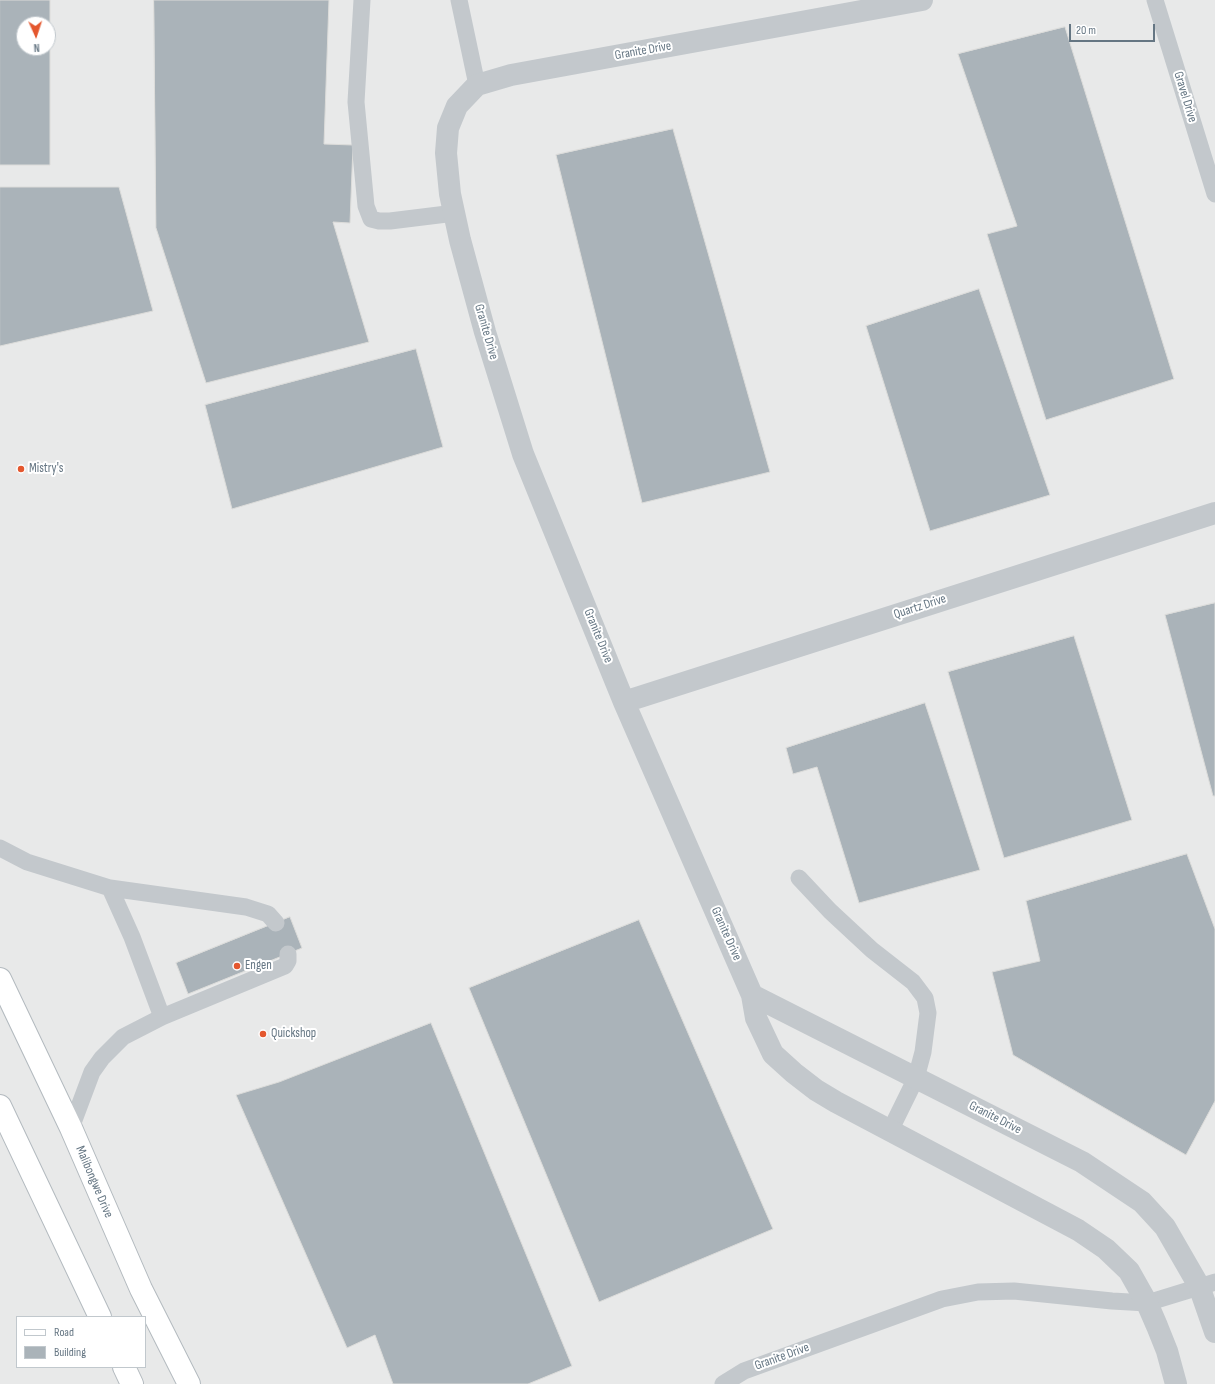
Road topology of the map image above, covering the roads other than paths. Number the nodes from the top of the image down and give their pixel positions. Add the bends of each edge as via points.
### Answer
1 (362, 0) edge
2 (459, 0) edge
3 (922, 0) edge
4 (1156, 0) edge
5 (477, 85) junction
6 (1215, 194) edge
7 (455, 213) junction
8 (1215, 513) edge
9 (624, 702) junction
10 (0, 848) edge
11 (799, 878) dead end
12 (110, 888) junction
13 (276, 923) dead end
14 (288, 954) dead end
15 (0, 979) edge
16 (752, 996) junction
17 (162, 1017) junction
18 (916, 1078) junction
19 (0, 1106) edge
20 (71, 1128) junction
21 (890, 1131) junction
22 (1207, 1284) edge
23 (1147, 1303) junction
24 (100, 1316) edge
25 (1215, 1332) edge
26 (124, 1368) edge
27 (132, 1384) edge
28 (189, 1384) edge
29 (723, 1384) edge
30 (1176, 1384) edge

1 - 7 lane via 356,102 366,206 371,219 390,221
2 - 5 lane
3 - 5 street, Granite Drive via 511,75
4 - 6 lane, Gravel Drive
5 - 7 street, Granite Drive via 457,106 448,128 446,153 450,194
7 - 9 street, Granite Drive via 460,240 523,454
8 - 9 street, Quartz Drive
9 - 16 street, Granite Drive
10 - 12 lane via 27,862
11 - 18 lane via 872,950 913,982 925,998 928,1013 923,1052
12 - 13 lane via 246,907 268,914
12 - 17 lane via 132,937
14 - 17 lane via 285,966
15 - 20 main road, Malibongwe Drive
16 - 18 street, Granite Drive
16 - 21 street, Granite Drive via 756,1018 773,1054 816,1090
17 - 20 lane via 123,1036 102,1058 92,1072
18 - 21 lane
18 - 22 street, Granite Drive via 1082,1162 1142,1202 1165,1227
19 - 24 main road
20 - 28 main road, Malibongwe Drive via 141,1289
21 - 23 street, Granite Drive via 1078,1230 1106,1249 1129,1271
22 - 23 lane, Granite Drive
22 - 25 street, Granite Drive
23 - 29 lane, Granite Drive via 1014,1291 978,1292 942,1299 744,1371
23 - 30 street, Granite Drive via 1167,1351
26 - 27 main road

